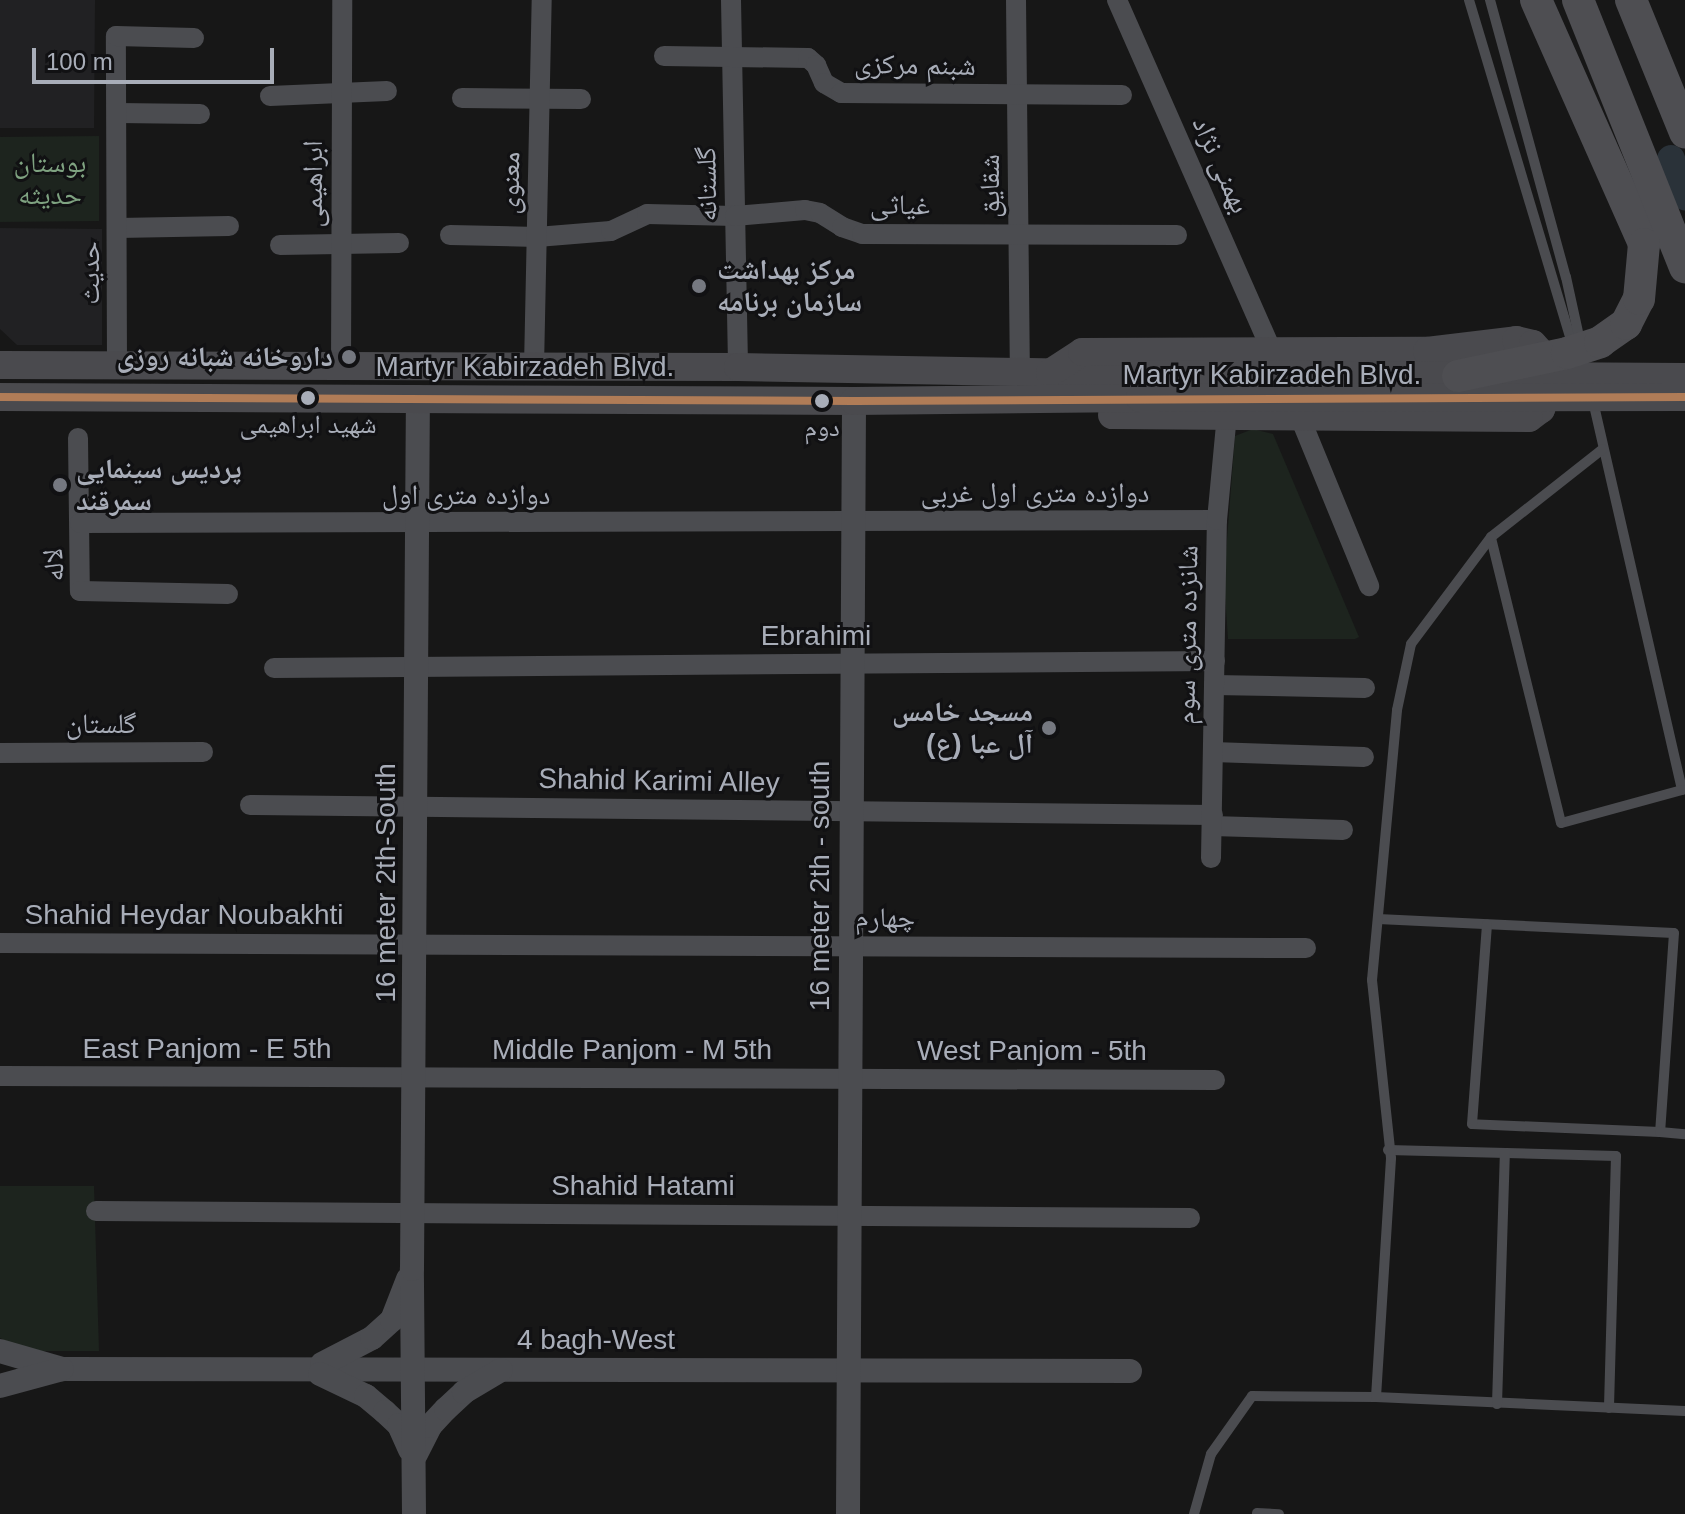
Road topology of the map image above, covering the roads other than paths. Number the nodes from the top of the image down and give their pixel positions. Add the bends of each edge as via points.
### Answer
1 (342, 0) edge
2 (542, 0) edge
3 (731, 0) edge
4 (1016, 0) edge
5 (1117, 0) edge
6 (1469, 0) edge
7 (1490, 0) edge
8 (1536, 0) edge
9 (1578, 0) edge
10 (1631, 0) edge
11 (194, 38) dead end
12 (664, 56) dead end
13 (732, 57) junction
14 (387, 91) dead end
15 (341, 93) junction
16 (1017, 95) junction
17 (1122, 95) dead end
18 (270, 96) dead end
19 (462, 98) dead end
20 (539, 99) junction
21 (581, 99) dead end
22 (118, 113) junction
23 (200, 114) dead end
24 (1685, 132) edge
25 (735, 216) junction
26 (229, 226) dead end
27 (118, 228) junction
28 (1018, 234) junction
29 (450, 235) dead end
30 (1177, 235) dead end
31 (537, 237) junction
32 (341, 243) junction
33 (399, 243) dead end
34 (280, 245) dead end
35 (1685, 267) edge
36 (0, 345) edge
37 (1273, 353) junction
38 (10, 365) edge
39 (117, 366) junction
40 (341, 367) junction
41 (534, 367) junction
42 (738, 367) junction
43 (1020, 371) junction
44 (1458, 376) junction
45 (1685, 377) edge
46 (1050, 386) junction
47 (1139, 386) junction
48 (418, 397) junction
49 (1685, 397) edge
50 (854, 401) junction
51 (6, 403) edge
52 (1594, 409) junction
53 (1227, 414) junction
54 (1299, 415) junction
55 (78, 438) dead end
56 (1603, 449) junction
57 (1217, 520) junction
58 (853, 521) junction
59 (80, 523) junction
60 (417, 523) junction
61 (1491, 537) junction
62 (1369, 586) dead end
63 (228, 594) dead end
64 (1215, 661) junction
65 (852, 663) junction
66 (417, 667) junction
67 (274, 668) dead end
68 (1214, 685) junction
69 (1365, 688) dead end
70 (203, 752) dead end
71 (1213, 752) junction
72 (0, 753) edge
73 (1364, 757) dead end
74 (250, 805) dead end
75 (416, 807) junction
76 (851, 812) junction
77 (1212, 821) junction
78 (1343, 830) dead end
79 (1211, 858) dead end
80 (1378, 919) junction
81 (1487, 925) junction
82 (0, 943) edge
83 (415, 944) junction
84 (850, 946) junction
85 (1306, 948) dead end
86 (0, 1076) edge
87 (415, 1077) junction
88 (849, 1079) junction
89 (1215, 1080) dead end
90 (1660, 1132) junction
91 (1685, 1134) edge
92 (1388, 1150) junction
93 (1505, 1153) junction
94 (96, 1211) dead end
95 (414, 1213) junction
96 (848, 1216) junction
97 (1190, 1218) dead end
98 (412, 1269) junction
99 (0, 1351) edge
100 (62, 1369) junction
101 (308, 1369) junction
102 (413, 1369) junction
103 (502, 1369) junction
104 (847, 1371) junction
105 (1130, 1371) dead end
106 (0, 1386) edge
107 (1376, 1397) junction
108 (1497, 1404) junction
109 (1609, 1408) junction
110 (1685, 1411) edge
111 (414, 1460) junction
112 (1257, 1513) edge
113 (414, 1514) edge
114 (848, 1514) edge
115 (1194, 1514) edge
116 (1279, 1514) edge

1 - 15 street, ابراهیمی
2 - 20 street, معنوی
3 - 13 street, گلستانه
4 - 16 street, شقایق
5 - 37 street, بهمنی نژاد
6 - 52 lane
7 - 52 lane via 1566,277
8 - 44 highway, bridge via 1644,244 1639,299 1626,324 1600,342
9 - 35 highway
10 - 24 highway
11 - 22 street, حدیث via 116,36
12 - 13 street, شبنم مرکزی
13 - 16 street, شبنم مرکزی via 808,58 824,83 841,93
13 - 25 street, گلستانه
14 - 15 street
15 - 18 street
15 - 32 street, ابراهیمی
16 - 17 street, شبنم مرکزی
16 - 28 street, شقایق
19 - 20 street
20 - 21 street
20 - 31 street, معنوی
22 - 23 street
22 - 27 street, حدیث
25 - 28 street, غیاثی via 805,210 862,234
25 - 31 street, غیاثی via 647,214 611,231
25 - 42 street, گلستانه
26 - 27 street
27 - 39 street, حدیث
28 - 30 street, غیاثی
28 - 43 street, شقایق
29 - 31 street, غیاثی
31 - 41 street, معنوی
32 - 33 street
32 - 34 street
32 - 40 street, ابراهیمی
36 - 38 main road
37 - 46 main road, Martyr Kabirzadeh Blvd. via 1082,352
37 - 54 main road, Martyr Kabirzadeh Blvd. via 1427,351 1516,340 1533,344 1550,368 1548,397 1529,418
38 - 39 main road, Martyr Kabirzadeh Blvd.
39 - 40 main road, Martyr Kabirzadeh Blvd.
40 - 41 main road, Martyr Kabirzadeh Blvd.
41 - 42 main road, Martyr Kabirzadeh Blvd.
42 - 43 main road, Martyr Kabirzadeh Blvd.
43 - 46 main road, Martyr Kabirzadeh Blvd.
44 - 45 main road, Martyr Kabirzadeh Blvd., bridge
44 - 47 main road, Martyr Kabirzadeh Blvd., bridge
46 - 47 main road, Martyr Kabirzadeh Blvd.
46 - 50 main road, Martyr Kabirzadeh Blvd.
46 - 53 main road, Martyr Kabirzadeh Blvd. via 1092,415
47 - 49 main road, Martyr Kabirzadeh Blvd., bridge
48 - 50 main road, Martyr Kabirzadeh Blvd.
48 - 51 main road, Martyr Kabirzadeh Blvd.
48 - 60 street, 16 meter 2th-South
50 - 58 street, 16 meter 2th - south
52 - 56 lane
53 - 54 main road, Martyr Kabirzadeh Blvd.
53 - 57 street, شانزده متری سوم
54 - 62 street
55 - 59 street, لاله
56 - 61 lane
56 - 61 lane via 1682,790 1561,823
57 - 58 street, دوازده متری اول غربی
57 - 64 street, شانزده متری سوم
58 - 60 street, دوازده متری اول
58 - 65 street, 16 meter 2th - south
59 - 60 street, دوازده متری اول
59 - 63 street, لاله via 80,591
60 - 66 street, 16 meter 2th-South
61 - 80 lane via 1411,644 1397,710
64 - 65 street, Ebrahimi
64 - 68 street, شانزده متری سوم
65 - 66 street, Ebrahimi
65 - 76 street, 16 meter 2th - south
66 - 67 street, Ebrahimi
66 - 75 street, 16 meter 2th-South
68 - 69 street
68 - 71 street, شانزده متری سوم
70 - 72 street, گلستان
71 - 73 street
71 - 77 street, شانزده متری سوم
74 - 75 street, Shahid Karimi Alley
75 - 76 street, Shahid Karimi Alley
75 - 83 street, 16 meter 2th-South
76 - 77 street, Shahid Karimi Alley
76 - 84 street, 16 meter 2th - south
77 - 78 street, Shahid Karimi Alley
77 - 79 street, شانزده متری سوم
80 - 81 lane
80 - 92 lane via 1372,980
81 - 90 lane via 1674,933
81 - 90 lane via 1472,1124
82 - 83 street, Shahid Heydar Noubakhti
83 - 84 street, چهارم
83 - 87 street, 16 meter 2th-South
84 - 85 street, چهارم
84 - 88 street, 16 meter 2th - south
86 - 87 street, East Panjom - E 5th
87 - 88 street, Middle Panjom - M 5th
87 - 95 street, 16 meter 2th-South
88 - 89 street, West Panjom - 5th
88 - 96 street, 16 meter 2th - south
90 - 91 lane
92 - 93 lane
92 - 107 lane
93 - 108 lane
93 - 109 lane via 1616,1156
94 - 95 street, Shahid Hatami
95 - 96 street, Shahid Hatami
95 - 98 street, 16 meter 2th-South
96 - 97 street, Shahid Hatami
96 - 104 street, 16 meter 2th - south
98 - 101 street via 392,1320 346,1354
98 - 102 street, 16 meter 2th-South
99 - 100 street
100 - 101 street, 4 bagh-West
100 - 106 street
101 - 102 street, 4 bagh-West
101 - 111 street via 353,1389 385,1412 399,1425
102 - 103 street, 4 bagh-West
102 - 111 street, 16 meter 2th-South
103 - 104 street, 4 bagh-West
103 - 111 street via 446,1409 430,1426
104 - 105 street, 4 bagh-West
104 - 114 street, 16 meter 2th - south
107 - 108 lane
107 - 115 lane via 1252,1396 1211,1454
108 - 109 lane
109 - 110 lane
111 - 113 street, 16 meter 2th-South
112 - 116 lane

